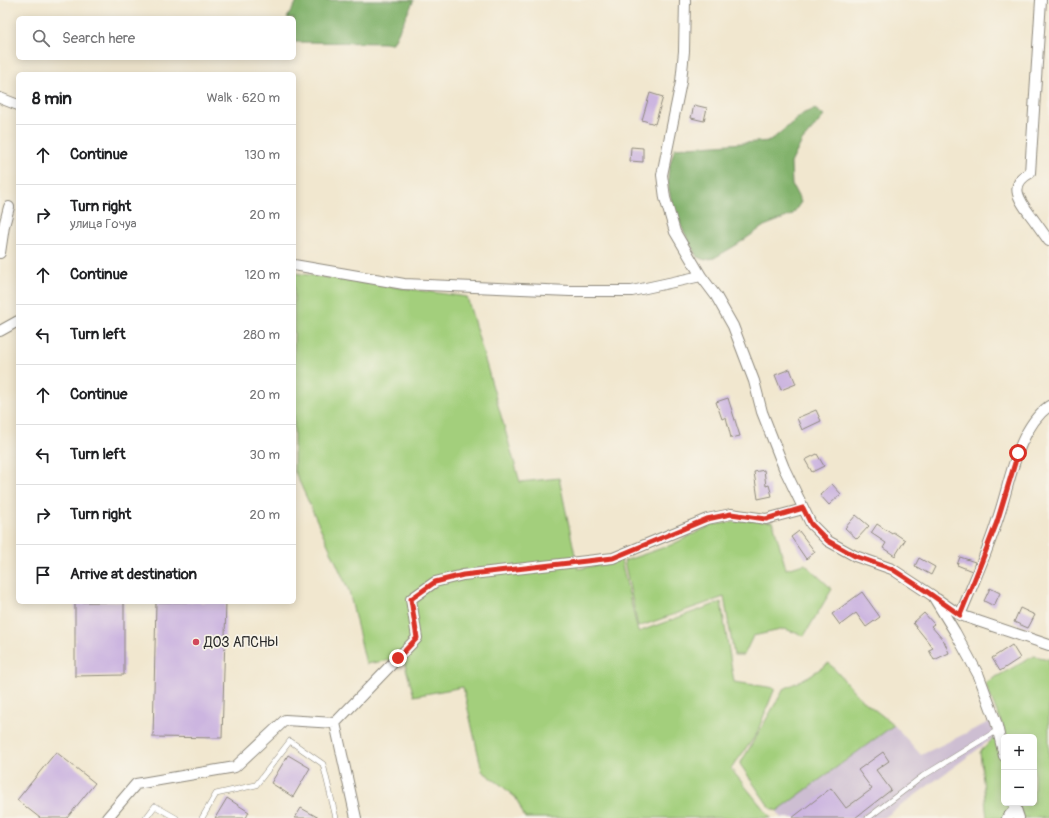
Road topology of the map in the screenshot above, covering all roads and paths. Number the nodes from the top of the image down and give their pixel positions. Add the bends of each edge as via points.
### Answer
1 (685, 0) edge
2 (1041, 0) edge
3 (0, 98) edge
4 (16, 104) edge
5 (10, 207) dead end
6 (1049, 241) edge
7 (0, 253) edge
8 (296, 265) edge
9 (701, 276) junction
10 (16, 322) edge
11 (0, 332) edge
12 (1049, 406) edge
13 (803, 508) junction
14 (933, 596) junction
15 (960, 615) junction
16 (1049, 645) edge
17 (335, 723) junction
18 (998, 730) junction
19 (1001, 743) edge
20 (1016, 810) edge
21 (107, 818) edge
22 (146, 818) edge
23 (176, 818) edge
24 (202, 818) edge
25 (336, 818) edge
26 (356, 818) edge
27 (868, 818) edge
28 (1007, 818) edge

1 - 9 street via 681,82 662,175 665,198 675,232
2 - 6 street via 1030,173 1023,177 1019,184 1018,195 1022,205
3 - 4 street
5 - 7 street
8 - 9 street via 404,284 570,291 632,291
9 - 13 street via 716,296 732,326 754,381 762,412
10 - 11 street
12 - 15 street via 1030,425 1022,441 997,522
13 - 14 street via 811,524 828,541 855,556 892,569
13 - 17 street via 766,519 731,514 707,519 613,558 463,575 435,582 411,599 417,638
14 - 15 street
14 - 18 street via 979,676
15 - 16 street
17 - 21 street via 285,720 235,767 136,784
17 - 26 street
18 - 19 street
18 - 27 lane via 924,776
20 - 28 street
22 - 23 lane via 155,806
24 - 25 lane via 216,794 256,785 290,741 323,764

